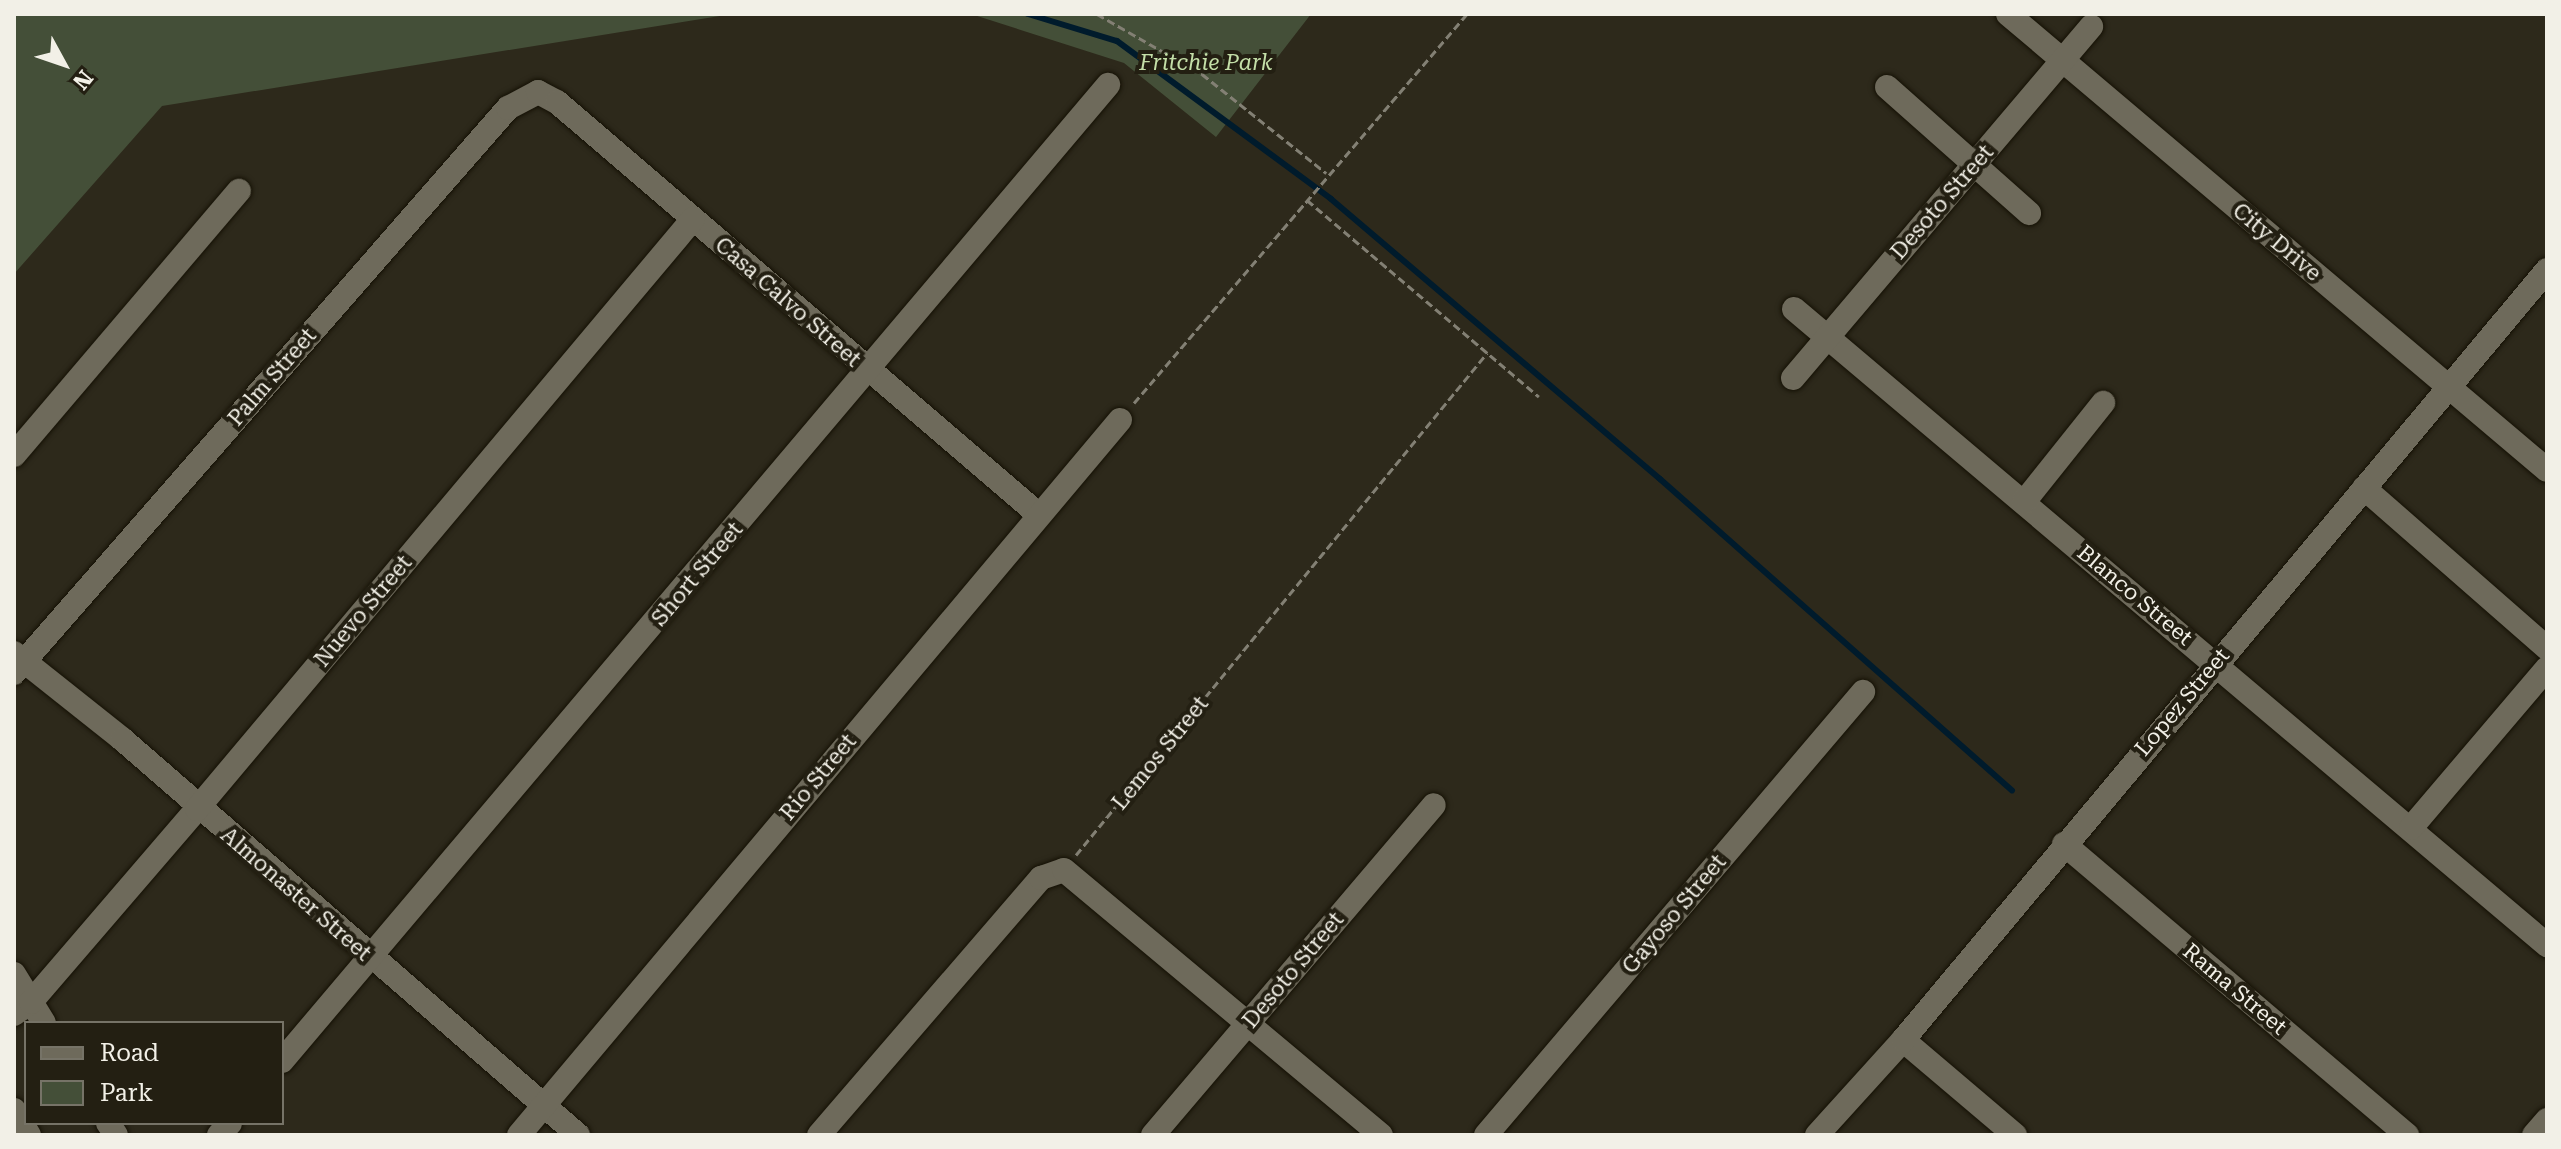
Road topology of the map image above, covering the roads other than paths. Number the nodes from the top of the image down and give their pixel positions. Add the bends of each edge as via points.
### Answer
1 (2008, 14) edge
2 (2091, 26) dead end
3 (2062, 60) junction
4 (1108, 85) dead end
5 (1887, 87) dead end
6 (538, 92) joint
7 (1977, 165) junction
8 (239, 191) dead end
9 (2029, 213) dead end
10 (693, 219) junction
11 (2547, 270) edge
12 (1794, 309) dead end
13 (1827, 332) junction
14 (869, 372) junction
15 (1793, 378) dead end
16 (2450, 387) junction
17 (2103, 403) dead end
18 (1120, 420) road end
19 (14, 455) edge
20 (2547, 470) edge
21 (2364, 488) junction
22 (2024, 502) junction
23 (1038, 514) junction
24 (2547, 648) edge
25 (2215, 662) junction
26 (17, 663) edge
27 (2547, 668) edge
28 (1863, 692) dead end
29 (1434, 805) dead end
30 (197, 809) junction
31 (2411, 828) junction
32 (2064, 844) junction
33 (2547, 945) edge
34 (370, 958) junction
35 (14, 974) edge
36 (22, 1008) edge
37 (41, 1021) edge
38 (1249, 1023) junction
39 (1903, 1040) junction
40 (284, 1059) edge
41 (543, 1107) junction
42 (14, 1110) edge
43 (2547, 1120) edge
44 (29, 1135) edge
45 (519, 1135) edge
46 (578, 1135) edge
47 (819, 1135) edge
48 (1153, 1135) edge
49 (1381, 1135) edge
50 (1486, 1135) edge
51 (1817, 1135) edge
52 (2015, 1135) edge
53 (2407, 1135) edge
54 (2534, 1135) edge

1 - 3 street, City Drive
2 - 3 street, Desoto Street
3 - 7 street, Desoto Street
3 - 16 street, City Drive
4 - 14 street, Short Street
5 - 7 street
6 - 10 street, Casa Calvo Street via 557,102
6 - 26 street, Palm Street via 508,108
7 - 9 street
7 - 13 street, Desoto Street
8 - 19 street
10 - 14 street, Casa Calvo Street
10 - 30 street, Nuevo Street
11 - 16 street, Lopez Street
12 - 13 street, Blanco Street
13 - 15 street, Desoto Street
13 - 22 street, Blanco Street
14 - 23 street, Casa Calvo Street
14 - 34 street, Short Street
16 - 20 street, City Drive
16 - 21 street, Lopez Street
17 - 22 street
18 - 23 street, Rio Street
21 - 24 street
21 - 25 street, Lopez Street
22 - 25 street, Blanco Street
23 - 41 street, Rio Street
25 - 31 street, Blanco Street
25 - 32 street, Lopez Street
26 - 30 street, Almonaster Street via 122,739
27 - 31 street
28 - 50 street, Gayoso Street
29 - 38 street, Desoto Street
30 - 34 street, Almonaster Street
30 - 36 street, Nuevo Street
31 - 33 street, Blanco Street
32 - 39 street, Lopez Street
32 - 53 street, Rama Street
34 - 40 street, Short Street
34 - 41 street, Almonaster Street
35 - 36 street
36 - 37 street
38 - 47 street via 1064,870 1041,878
38 - 48 street, Desoto Street
38 - 49 street
39 - 51 street, Lopez Street
39 - 52 street
41 - 45 street, Rio Street
41 - 46 street, Almonaster Street
42 - 44 street
43 - 54 street

